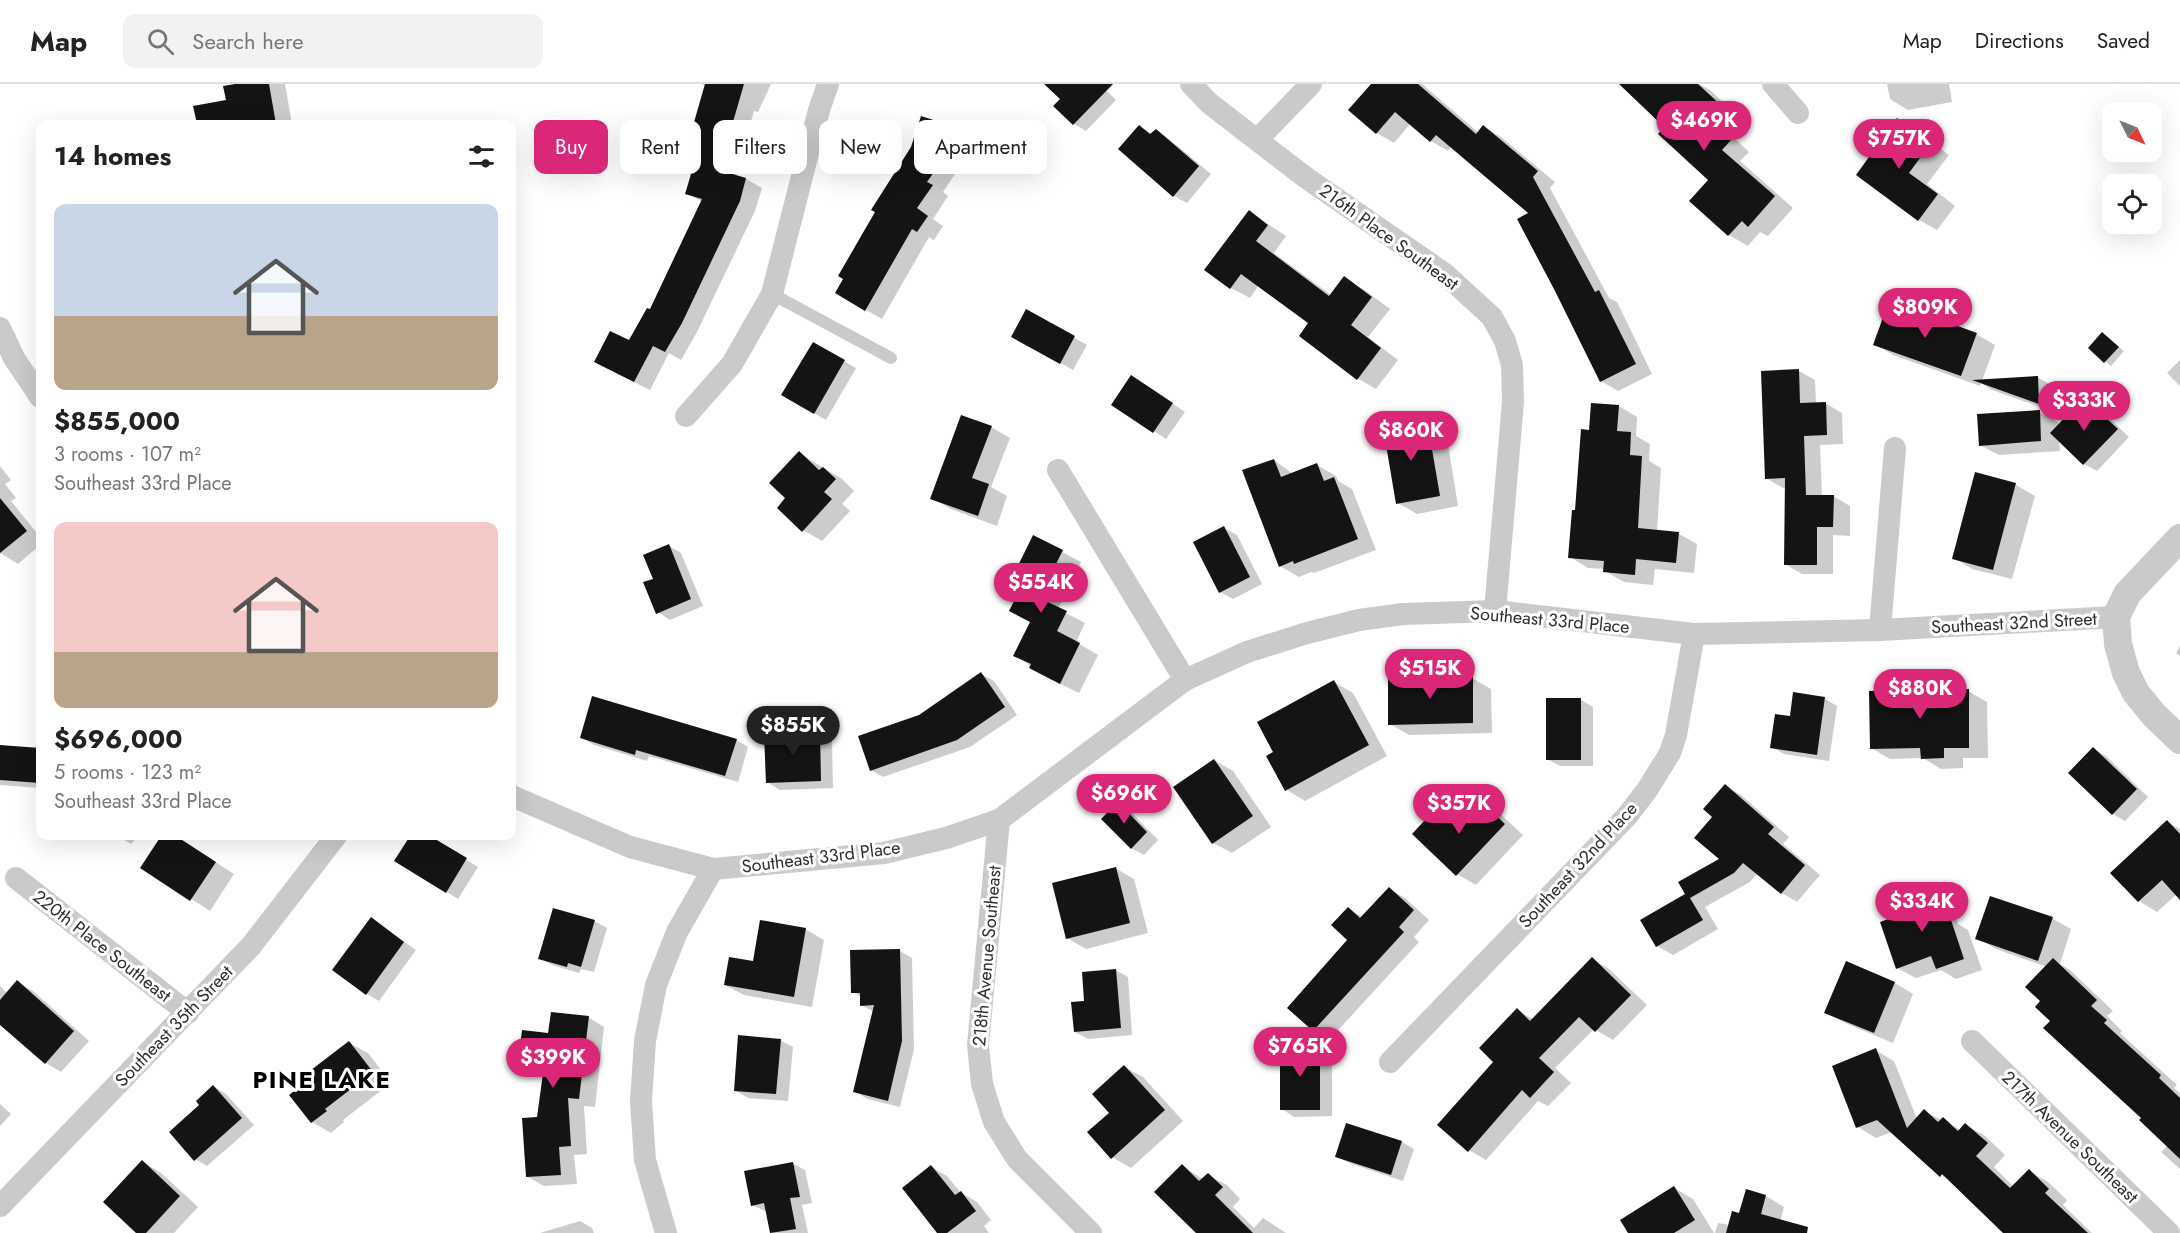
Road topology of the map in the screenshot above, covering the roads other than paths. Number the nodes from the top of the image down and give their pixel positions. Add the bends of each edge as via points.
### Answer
1 (828, 84) edge
2 (1191, 84) edge
3 (1311, 84) edge
4 (1773, 84) edge
5 (1798, 113) dead end
6 (1257, 140) junction
7 (772, 294) junction
8 (0, 328) edge
9 (891, 358) dead end
10 (36, 391) edge
11 (686, 416) dead end
12 (1895, 448) dead end
13 (1058, 470) dead end
14 (2180, 538) edge
15 (1495, 611) junction
16 (2116, 617) junction
17 (1880, 630) junction
18 (1694, 634) junction
19 (1185, 680) junction
20 (2180, 740) edge
21 (516, 798) edge
22 (999, 820) junction
23 (333, 840) edge
24 (713, 869) junction
25 (16, 878) dead end
26 (188, 1013) junction
27 (1972, 1041) dead end
28 (1390, 1062) dead end
29 (0, 1206) edge
30 (666, 1233) edge
31 (1091, 1233) edge
32 (2169, 1233) edge

1 - 7 street
2 - 6 street, 216th Place Southeast
3 - 6 street
4 - 5 street
6 - 15 street, 216th Place Southeast via 1445,274 1491,317 1505,341 1512,365 1513,402
7 - 9 lane
7 - 11 street via 732,364
8 - 10 street
12 - 17 street
13 - 19 street
14 - 16 street, Southeast 32nd Street via 2127,594
15 - 18 street, Southeast 33rd Place
15 - 19 street, Southeast 33rd Place via 1403,614 1359,620 1247,652
16 - 17 street, Southeast 32nd Street
16 - 20 street via 2126,673 2136,693
17 - 18 street
18 - 28 street, Southeast 32nd Place via 1676,735 1670,753 1647,790 1627,816
19 - 22 street, Southeast 33rd Place
21 - 24 street via 630,847
22 - 24 street, Southeast 33rd Place via 884,853
22 - 31 street, 218th Avenue Southeast via 978,1045 982,1084 994,1122 1017,1159
23 - 26 street, Southeast 35th Street via 251,946
24 - 30 street via 677,932 656,985 645,1041 641,1101 645,1160
25 - 26 street, 220th Place Southeast
26 - 29 street, Southeast 35th Street
27 - 32 street, 217th Avenue Southeast

